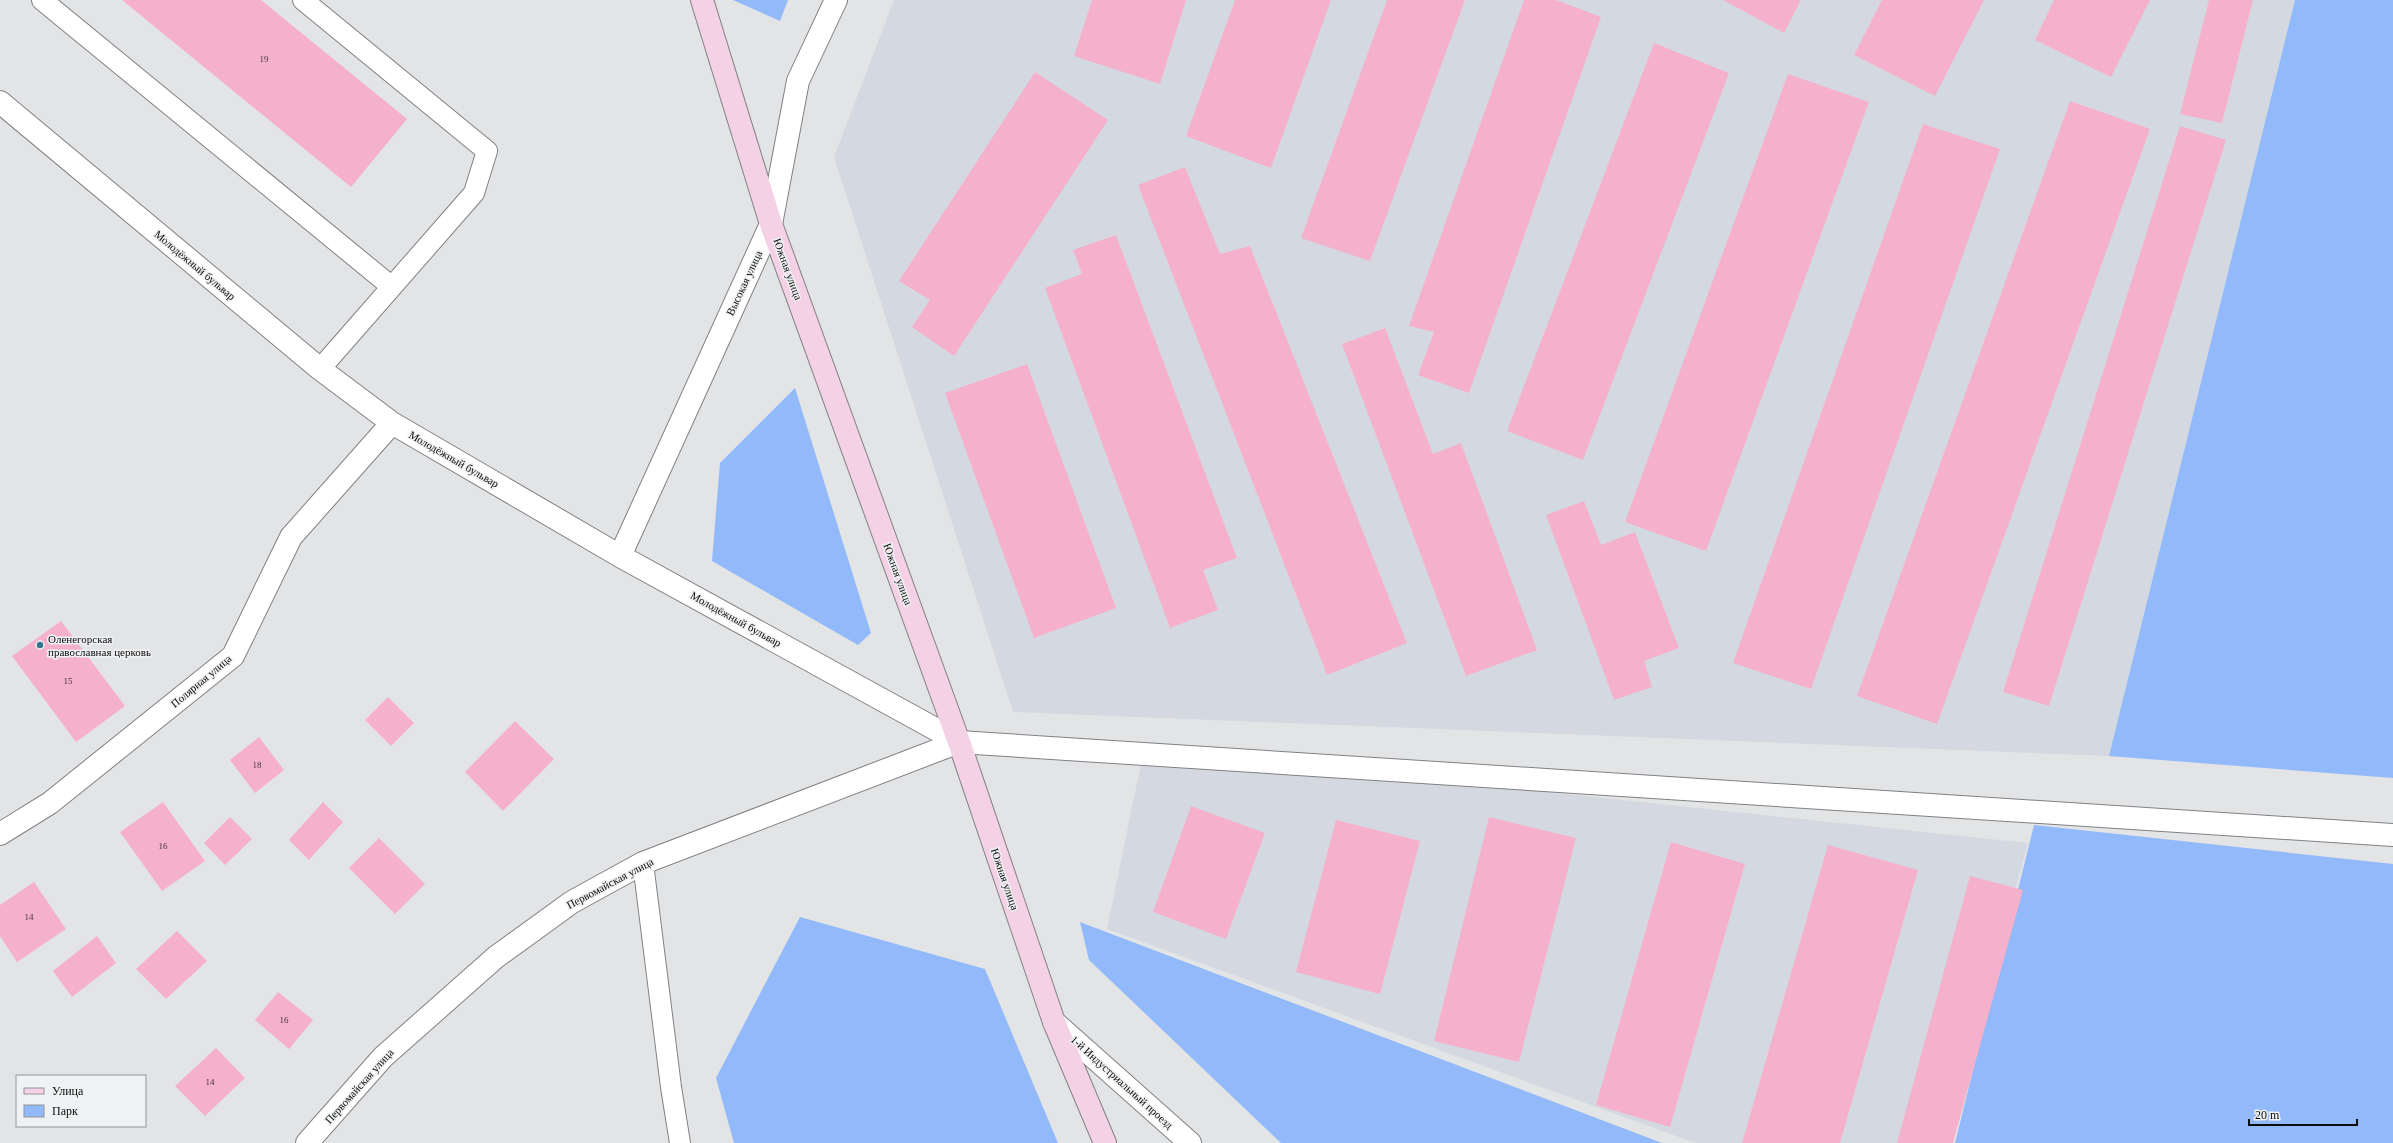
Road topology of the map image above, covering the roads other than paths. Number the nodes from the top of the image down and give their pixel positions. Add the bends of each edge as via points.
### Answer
1 (42, 0) edge
2 (304, 0) edge
3 (702, 0) edge
4 (836, 0) edge
5 (0, 102) edge
6 (772, 224) junction
7 (392, 287) junction
8 (320, 369) junction
9 (392, 423) junction
10 (620, 556) junction
11 (959, 742) junction
12 (0, 834) edge
13 (2393, 835) edge
14 (643, 863) junction
15 (1054, 1022) junction
16 (307, 1143) edge
17 (680, 1143) edge
18 (1105, 1143) edge
19 (1190, 1143) edge

1 - 7 lane
2 - 7 lane via 486,152 474,193
3 - 6 street, Южная улица
4 - 6 street, Высокая улица via 798,81
5 - 8 street, Молодёжный бульвар
6 - 10 street, Высокая улица
6 - 11 street, Южная улица
7 - 8 lane
8 - 9 street, Молодёжный бульвар
9 - 10 street, Молодёжный бульвар
9 - 12 street, Полярная улица via 291,536 233,656 50,803
10 - 11 street, Молодёжный бульвар
11 - 13 street
11 - 14 street, Первомайская улица
11 - 15 street, Южная улица
14 - 16 street, Первомайская улица via 572,902 496,957 383,1057
14 - 17 lane
15 - 18 street, Южная улица
15 - 19 street, 1-й Индустриальный проезд

